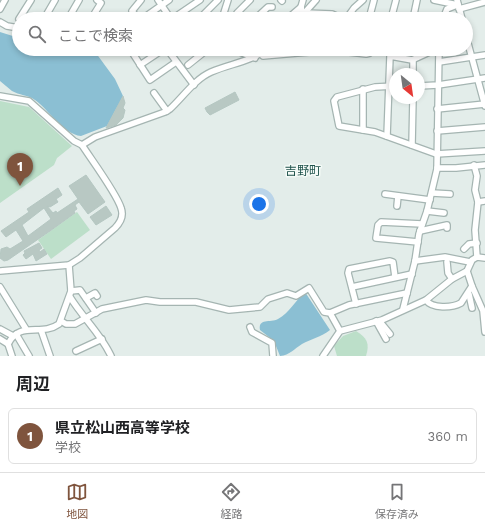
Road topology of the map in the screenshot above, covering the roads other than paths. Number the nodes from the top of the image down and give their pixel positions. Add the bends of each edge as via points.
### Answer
1 (5, 0) edge
2 (31, 0) edge
3 (56, 0) edge
4 (79, 0) edge
5 (97, 0) edge
6 (141, 0) edge
7 (158, 0) edge
8 (170, 0) edge
9 (200, 0) edge
10 (228, 0) edge
11 (250, 0) edge
12 (303, 0) edge
13 (316, 0) edge
14 (363, 0) edge
15 (374, 0) edge
16 (396, 0) edge
17 (417, 0) edge
18 (434, 0) edge
19 (214, 1) edge
20 (478, 2) edge
21 (485, 2) edge
22 (458, 5) edge
23 (161, 6) junction
24 (272, 7) dead end
25 (301, 7) junction
26 (0, 9) edge
27 (23, 12) edge
28 (48, 12) edge
29 (72, 12) edge
30 (95, 12) edge
31 (133, 12) edge
32 (152, 12) edge
33 (166, 12) edge
34 (182, 12) edge
35 (205, 12) edge
36 (224, 12) edge
37 (238, 12) edge
38 (262, 12) edge
39 (295, 12) edge
40 (303, 12) edge
41 (306, 12) edge
42 (351, 12) edge
43 (371, 12) edge
44 (394, 12) edge
45 (415, 12) edge
46 (446, 12) edge
47 (0, 22) edge
48 (12, 26) edge
49 (485, 55) edge
50 (135, 56) edge
51 (155, 56) edge
52 (171, 56) edge
53 (199, 56) edge
54 (250, 56) edge
55 (258, 56) edge
56 (421, 56) edge
57 (439, 56) edge
58 (471, 57) junction
59 (255, 58) junction
60 (413, 60) junction
61 (176, 62) junction
62 (439, 62) junction
63 (140, 65) junction
64 (188, 65) dead end
65 (413, 68) edge
66 (485, 78) edge
67 (477, 79) junction
68 (194, 85) junction
69 (438, 85) junction
70 (388, 86) junction
71 (425, 86) edge
72 (363, 89) junction
73 (154, 93) dead end
74 (0, 96) edge
75 (413, 104) edge
76 (485, 105) edge
77 (438, 109) junction
78 (167, 111) junction
79 (485, 127) edge
80 (363, 130) junction
81 (437, 131) junction
82 (387, 136) junction
83 (82, 145) junction
84 (412, 145) junction
85 (485, 151) edge
86 (436, 154) junction
87 (474, 165) junction
88 (485, 165) edge
89 (437, 168) junction
90 (432, 193) junction
91 (385, 194) dead end
92 (450, 194) dead end
93 (398, 196) junction
94 (430, 200) junction
95 (485, 201) edge
96 (478, 202) junction
97 (396, 206) dead end
98 (427, 211) junction
99 (444, 213) dead end
100 (422, 224) junction
101 (448, 228) dead end
102 (420, 231) junction
103 (418, 242) junction
104 (477, 242) junction
105 (464, 249) dead end
106 (477, 257) junction
107 (485, 258) edge
108 (416, 261) junction
109 (446, 262) dead end
110 (470, 262) junction
111 (69, 265) junction
112 (0, 271) edge
113 (467, 271) junction
114 (412, 274) junction
115 (395, 277) junction
116 (452, 279) junction
117 (472, 286) junction
118 (0, 287) edge
119 (352, 287) junction
120 (71, 291) junction
121 (407, 293) junction
122 (469, 294) junction
123 (97, 296) dead end
124 (70, 297) junction
125 (86, 298) junction
126 (426, 300) junction
127 (356, 304) junction
128 (472, 308) dead end
129 (403, 309) junction
130 (96, 313) junction
131 (330, 313) junction
132 (86, 319) junction
133 (61, 320) junction
134 (378, 321) junction
135 (250, 327) dead end
136 (0, 329) edge
137 (26, 329) junction
138 (41, 330) junction
139 (340, 331) junction
140 (485, 332) edge
141 (15, 335) junction
142 (388, 337) dead end
143 (102, 339) junction
144 (3, 343) edge
145 (76, 351) dead end
146 (109, 355) edge
147 (12, 356) edge
148 (29, 356) edge
149 (50, 356) edge
150 (273, 356) edge
151 (323, 356) edge

1 - 26 street
2 - 27 street
3 - 28 street
4 - 29 street
5 - 30 street via 101,3
6 - 31 street
7 - 23 street
8 - 23 street
9 - 34 street
10 - 36 street
11 - 37 street
12 - 25 street
13 - 41 street
14 - 42 street
15 - 43 street
16 - 44 street
17 - 45 street
18 - 22 street
19 - 35 street
20 - 21 street
20 - 22 street
22 - 46 street via 447,9
23 - 32 street
23 - 33 street
24 - 38 street via 268,6
25 - 39 street
25 - 40 street
47 - 48 street
49 - 58 street
50 - 63 street
51 - 63 street
52 - 61 street
53 - 64 street
54 - 59 street
55 - 59 street
56 - 60 street
57 - 62 street
58 - 62 street
58 - 67 street
59 - 68 street via 211,72
60 - 65 street
60 - 70 street via 390,56
61 - 63 street via 150,80
61 - 68 street
62 - 69 street
66 - 67 street
67 - 69 street
67 - 76 street
68 - 78 street
69 - 71 street
69 - 77 street
70 - 72 street
70 - 82 street
72 - 80 street
72 - 80 street via 337,97 334,101 339,126
73 - 78 street
74 - 83 street via 29,101 68,136
75 - 84 street
76 - 77 street
77 - 81 street
78 - 83 street via 95,137
79 - 81 street
80 - 82 street
81 - 86 street
82 - 84 street
83 - 111 street via 119,202 122,214 115,228
84 - 86 street
85 - 86 street
86 - 89 street
87 - 88 street
87 - 89 street
87 - 96 street
89 - 90 street
90 - 92 street
90 - 94 street
91 - 93 street
93 - 94 street
93 - 97 street
94 - 98 street
95 - 96 street
96 - 104 street via 475,230
98 - 99 street
98 - 100 street
100 - 102 street
100 - 103 street via 381,222 378,226 376,238
101 - 102 street via 447,225
102 - 103 street
103 - 108 street
104 - 105 street via 469,244
104 - 106 street
106 - 107 street
106 - 110 street
108 - 110 street via 446,257
108 - 114 street
109 - 116 street
110 - 113 street
111 - 112 street
111 - 120 street
113 - 116 street
113 - 117 street
114 - 115 street
114 - 121 street
115 - 119 street
115 - 119 street via 393,262 390,261 352,268 348,271
116 - 126 street
117 - 122 street
117 - 140 street via 484,311
118 - 137 street
119 - 127 street
120 - 124 street
120 - 125 street via 80,290
121 - 127 street
121 - 129 street
122 - 126 street via 458,305 434,306
122 - 128 street
123 - 125 street via 95,292
124 - 132 street
124 - 133 street
125 - 130 street
126 - 129 street
127 - 131 street
129 - 134 street
130 - 131 street via 102,309 146,300 196,302 229,310 254,308 283,293 296,296 309,288 324,312
130 - 132 street
131 - 139 street
132 - 133 street via 70,325
132 - 143 street
133 - 138 street via 50,329
134 - 139 street
134 - 142 street
135 - 150 street via 252,332 272,343
136 - 141 street
137 - 138 street
137 - 141 street
138 - 149 street
139 - 151 street
141 - 144 street
141 - 148 street
143 - 145 street via 87,349
143 - 146 street
144 - 147 street

